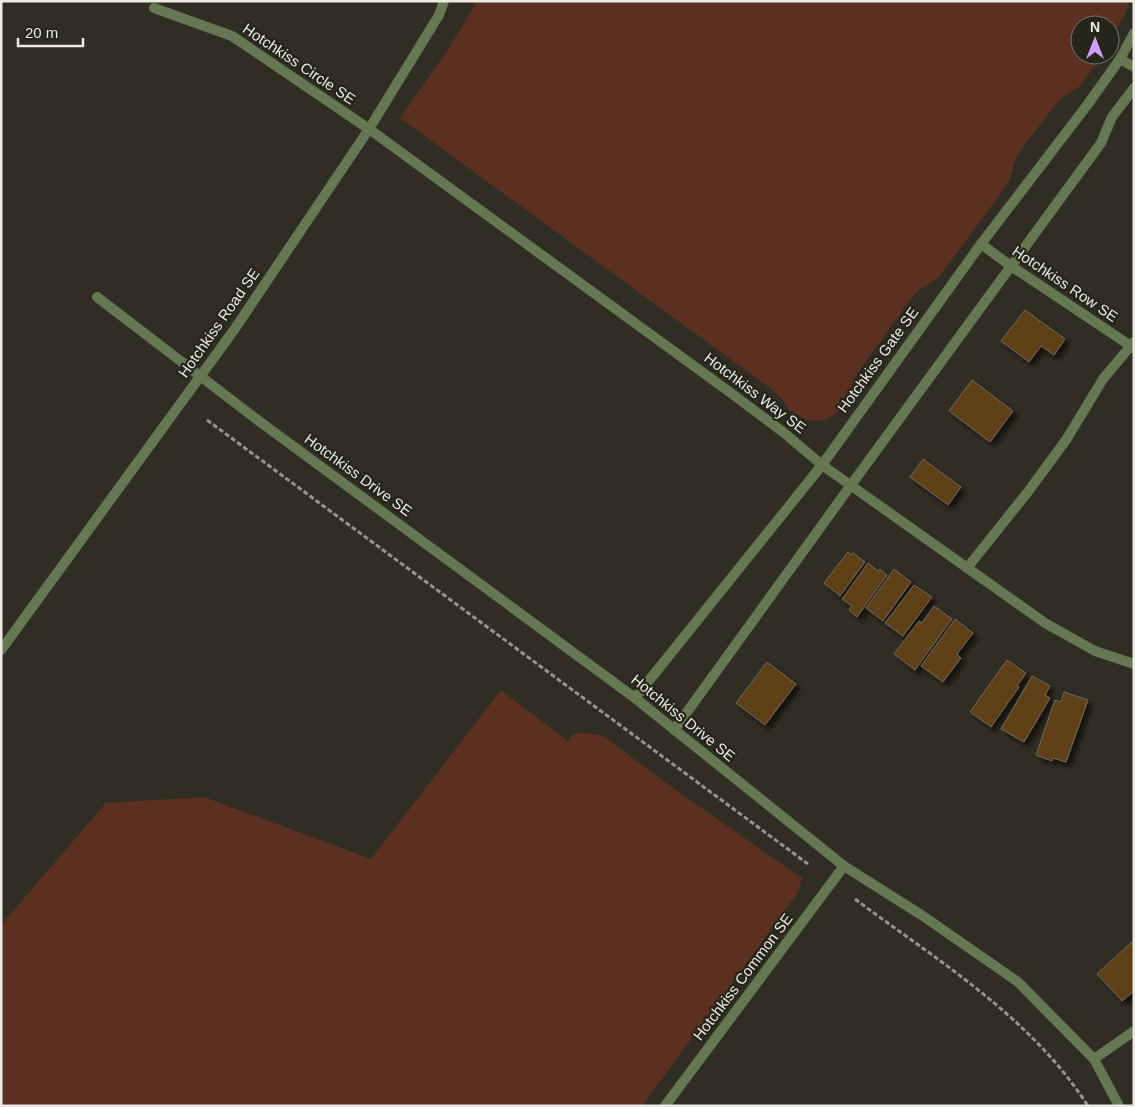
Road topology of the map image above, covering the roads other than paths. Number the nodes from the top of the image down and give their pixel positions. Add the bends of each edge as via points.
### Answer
1 (444, 1) edge
2 (154, 8) dead end
3 (1134, 33) edge
4 (1120, 59) joint
5 (1116, 65) edge
6 (1134, 67) edge
7 (1134, 88) edge
8 (369, 129) junction
9 (981, 244) junction
10 (1011, 266) junction
11 (97, 296) dead end
12 (1133, 345) edge
13 (201, 377) junction
14 (822, 465) junction
15 (850, 485) junction
16 (967, 568) junction
17 (1, 650) edge
18 (1134, 664) edge
19 (635, 698) junction
20 (674, 730) junction
21 (844, 866) junction
22 (1134, 1031) edge
23 (1094, 1059) junction
24 (665, 1106) edge
25 (1120, 1106) edge

1 - 8 street, Hotchkiss Road SE via 439,15
2 - 8 street, Hotchkiss Circle SE via 232,36
3 - 4 street, Hotchkiss Gate SE
4 - 6 street
5 - 9 street, Hotchkiss Gate SE
7 - 10 street via 1112,117 1101,143
8 - 13 street, Hotchkiss Road SE
8 - 14 street, Hotchkiss Way SE via 735,396
9 - 10 street, Hotchkiss Row SE
9 - 14 street, Hotchkiss Gate SE
10 - 12 street, Hotchkiss Row SE
10 - 15 street
11 - 13 street, Hotchkiss Drive SE
12 - 16 street via 1103,379 1066,440
13 - 17 street, Hotchkiss Road SE
13 - 19 street, Hotchkiss Drive SE
14 - 15 street, Hotchkiss Way SE
14 - 19 street, Hotchkiss Gate SE
15 - 16 street, Hotchkiss Way SE
15 - 20 street
16 - 18 street, Hotchkiss Way SE via 1045,623 1095,651
19 - 20 street, Hotchkiss Drive SE
20 - 21 street, Hotchkiss Drive SE
21 - 23 street, Hotchkiss Drive SE via 1018,982
21 - 24 street, Hotchkiss Common SE
22 - 23 street
23 - 25 street, Hotchkiss Drive SE

